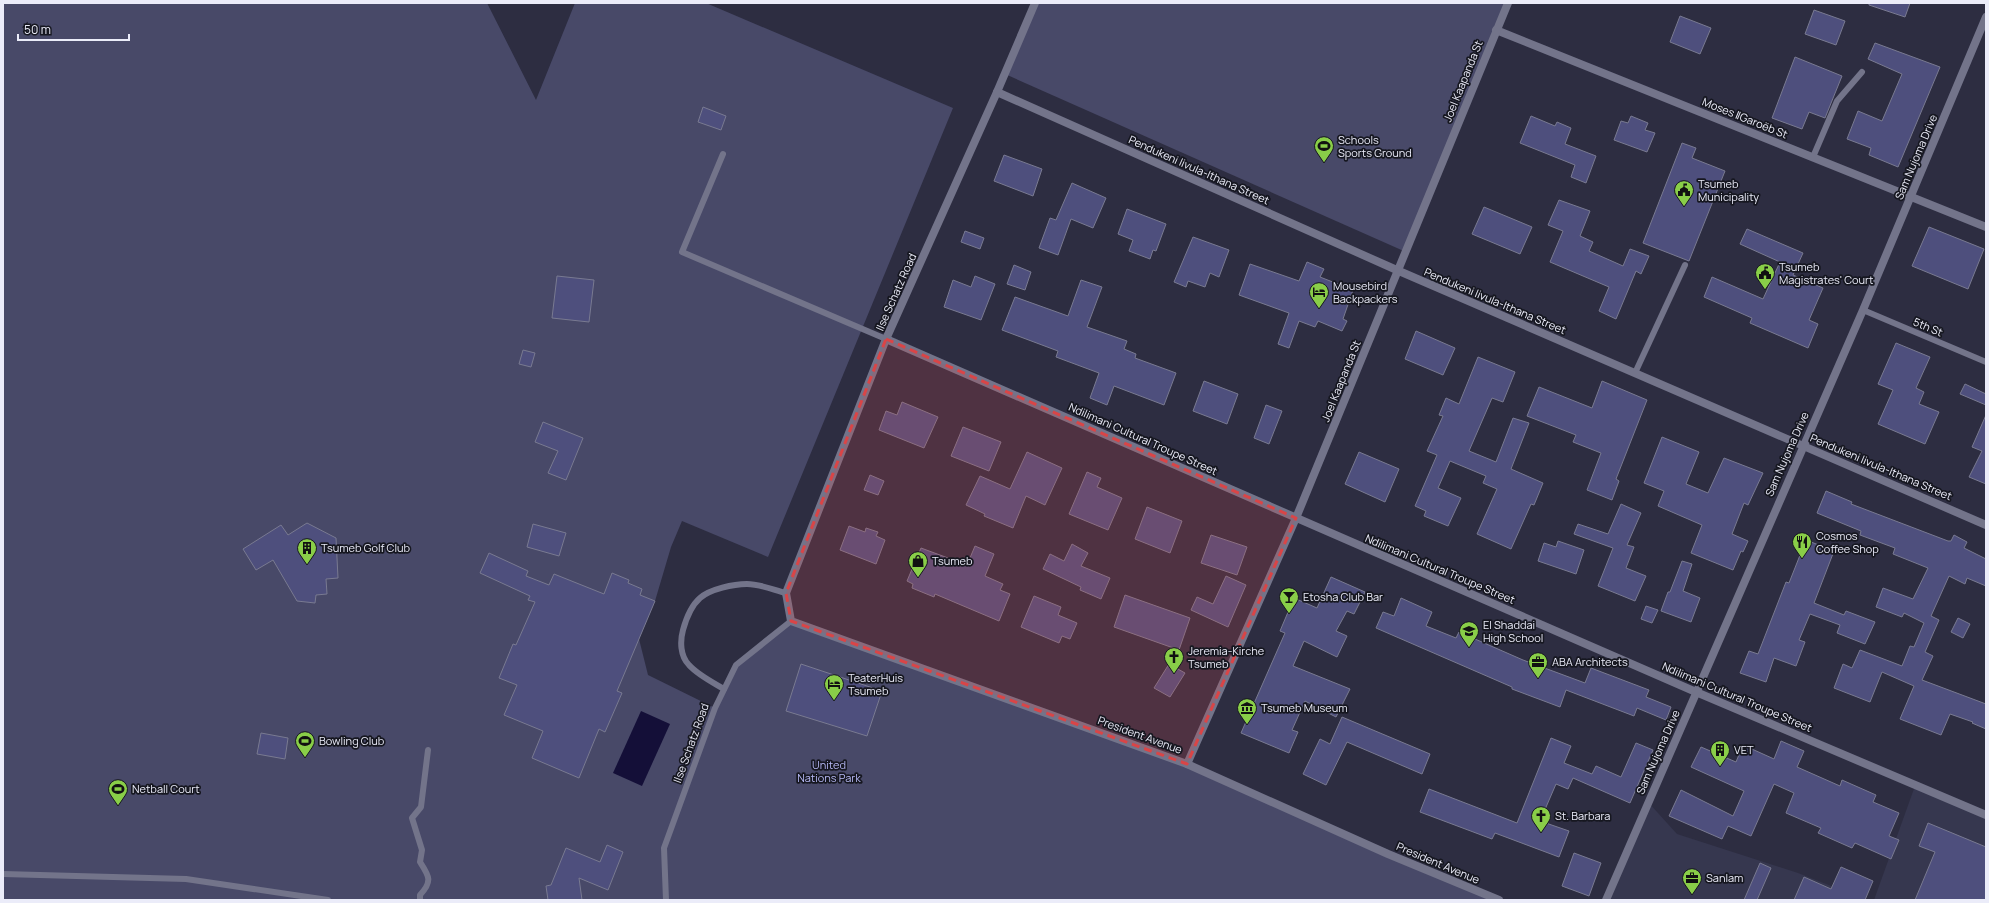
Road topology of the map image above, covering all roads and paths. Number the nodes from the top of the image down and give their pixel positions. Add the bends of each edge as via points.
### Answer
1 (1035, 3) edge
2 (1508, 3) edge
3 (1986, 17) edge
4 (1496, 30) junction
5 (1862, 72) dead end
6 (997, 92) junction
7 (723, 154) dead end
8 (1813, 157) junction
9 (1911, 196) junction
10 (1986, 227) edge
11 (1685, 264) dead end
12 (1399, 271) junction
13 (1863, 310) junction
14 (886, 339) junction
15 (1986, 362) edge
16 (1635, 373) junction
17 (1803, 445) junction
18 (1296, 518) junction
19 (1986, 525) edge
20 (786, 593) junction
21 (791, 621) junction
22 (724, 689) junction
23 (1696, 692) junction
24 (428, 750) dead end
25 (1187, 764) junction
26 (1986, 815) edge
27 (3, 874) edge
28 (328, 900) edge
29 (420, 900) edge
30 (666, 900) edge
31 (1499, 900) edge
32 (1606, 900) edge

1 - 6 street, Ilse Schatz Road
2 - 4 street, Joel Kaapanda St
3 - 9 street, Sam Nujoma Drive
4 - 8 street, Moses ǁGaroëb St
4 - 12 street, Joel Kaapanda St
5 - 8 lane via 1837,101
6 - 12 street, Pendukeni Iivula-Ithana Street
6 - 14 street, Ilse Schatz Road
7 - 14 lane via 682,252
8 - 9 street, Moses ǁGaroëb St
9 - 10 street, Moses ǁGaroëb St
9 - 13 street, Sam Nujoma Drive
11 - 16 lane
12 - 16 street, Pendukeni Iivula-Ithana Street
12 - 18 street, Joel Kaapanda St
13 - 15 lane, 5th St
13 - 17 street, Sam Nujoma Drive
14 - 18 street, Ndilimani Cultural Troupe Street
14 - 20 street, Ilse Schatz Road
16 - 17 street, Pendukeni Iivula-Ithana Street
17 - 19 street, Pendukeni Iivula-Ithana Street
17 - 23 street, Sam Nujoma Drive
18 - 23 street, Ndilimani Cultural Troupe Street
18 - 25 street, Joel Kaapanda St
20 - 21 street
20 - 22 lane via 748,584 732,585 707,593 691,610 682,632 682,652 688,664
21 - 22 lane, Ilse Schatz Road via 736,665
21 - 25 street, President Avenue
22 - 30 lane, Ilse Schatz Road via 664,848
23 - 26 street, Ndilimani Cultural Troupe Street
23 - 32 street, Sam Nujoma Drive
24 - 29 lane via 421,807 412,818 422,850 420,862 429,881 427,888 420,895
25 - 31 street, President Avenue via 1388,854
27 - 28 lane via 186,879

